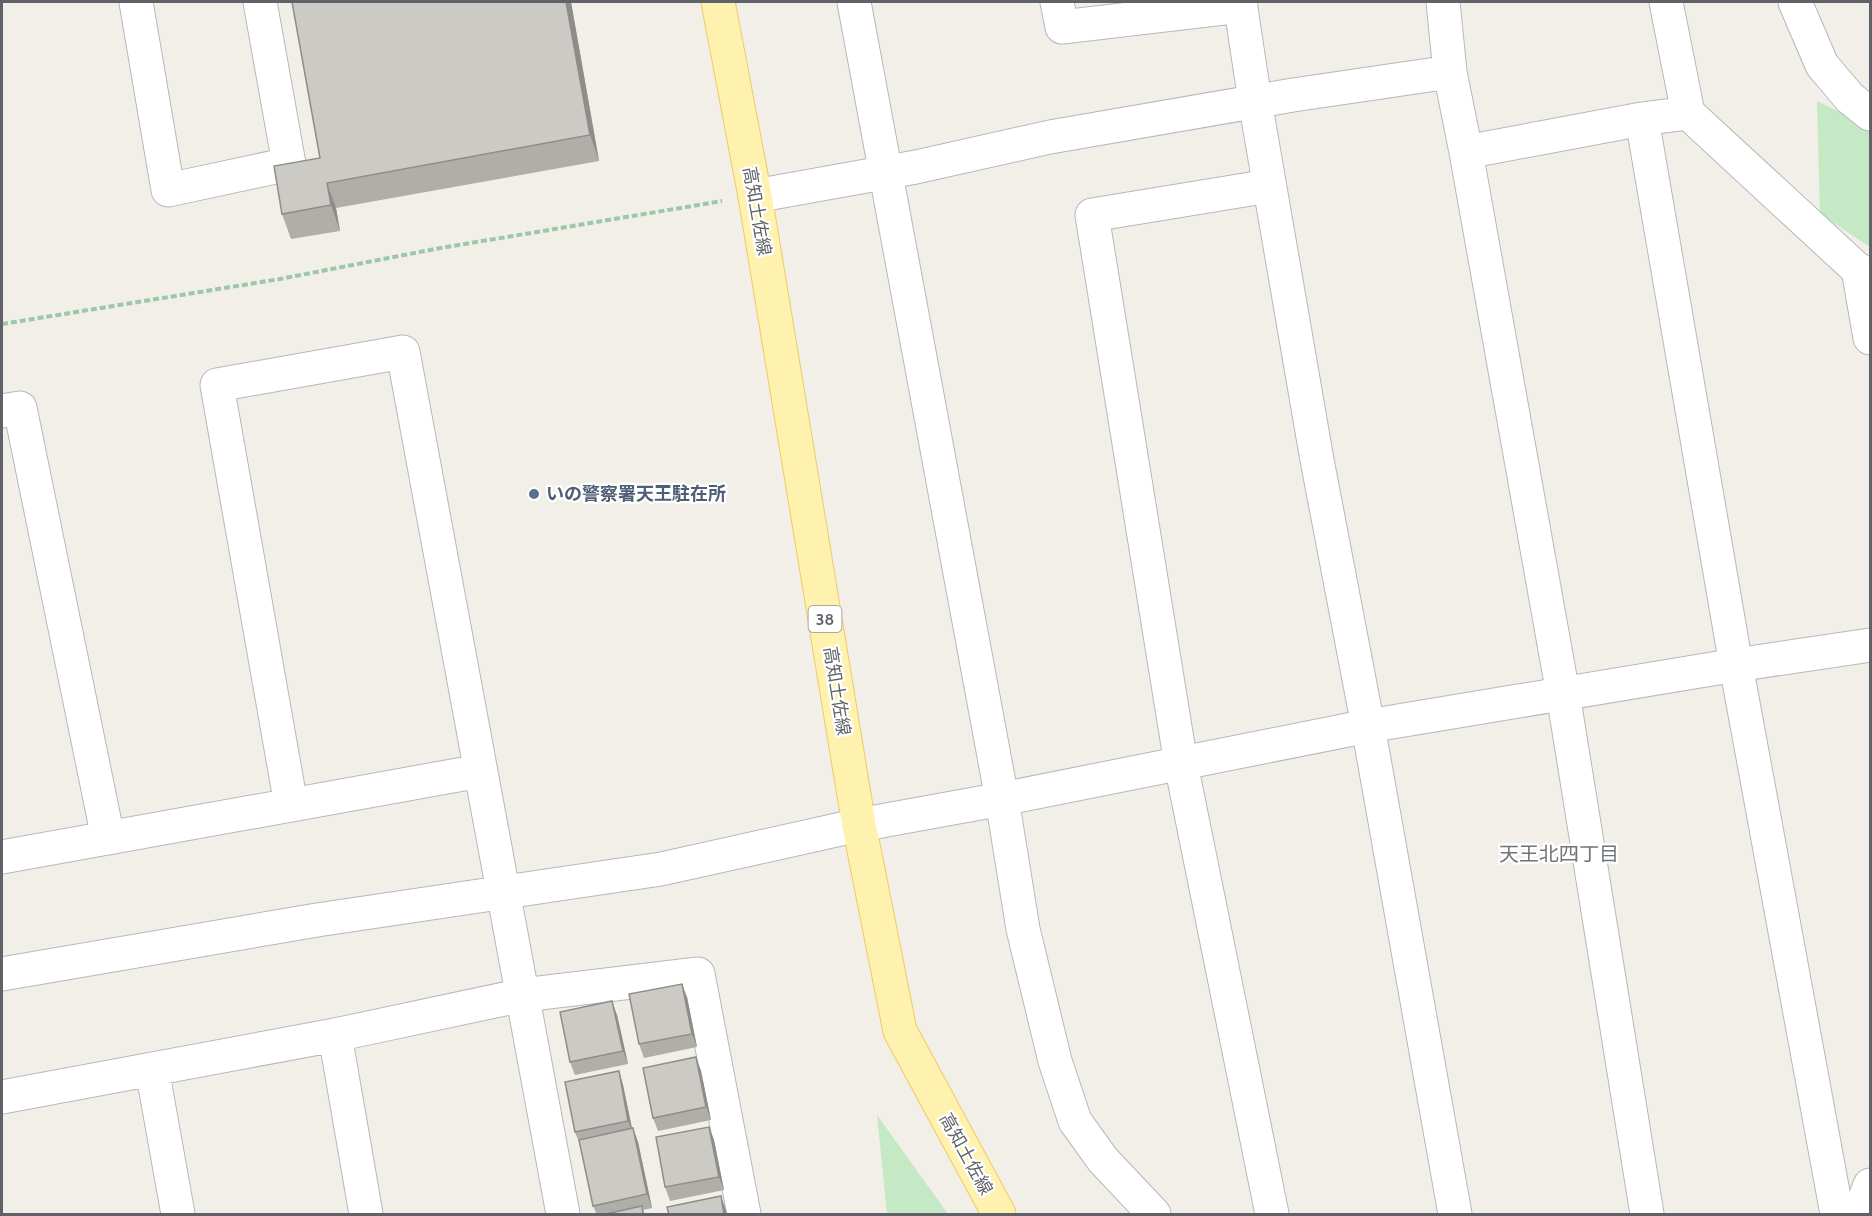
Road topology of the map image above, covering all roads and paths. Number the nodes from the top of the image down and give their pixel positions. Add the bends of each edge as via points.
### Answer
1 (136, 2) edge
2 (260, 2) edge
3 (718, 2) edge
4 (854, 2) edge
5 (1057, 2) edge
6 (1443, 2) edge
7 (1666, 2) edge
8 (1795, 2) edge
9 (1240, 4) edge
10 (1450, 72) junction
11 (1254, 101) junction
12 (1688, 113) junction
13 (1870, 114) edge
14 (1642, 119) junction
15 (1466, 152) junction
16 (885, 171) junction
17 (1269, 186) junction
18 (755, 196) junction
19 (1864, 275) edge
20 (2, 324) edge
21 (1870, 338) edge
22 (2, 411) edge
23 (1870, 645) edge
24 (1736, 665) junction
25 (1563, 694) junction
26 (1368, 726) junction
27 (1181, 764) junction
28 (480, 771) junction
29 (1002, 799) junction
30 (291, 805) junction
31 (859, 825) junction
32 (108, 838) junction
33 (2, 857) edge
34 (505, 892) junction
35 (2, 974) edge
36 (523, 995) junction
37 (335, 1035) junction
38 (152, 1069) junction
39 (2, 1097) edge
40 (1870, 1185) edge
41 (178, 1215) edge
42 (366, 1215) edge
43 (563, 1215) edge
44 (744, 1215) edge
45 (999, 1215) edge
46 (1154, 1215) edge
47 (1272, 1215) edge
48 (1455, 1215) edge
49 (1647, 1215) edge
50 (1837, 1215) edge
51 (1859, 1215) edge

1 - 2 street via 168,190 289,164
3 - 18 main road, 高知土佐線 / 38
4 - 16 street
5 - 9 street via 1062,27
6 - 10 street
7 - 12 street
8 - 13 street via 1822,65 1850,98
9 - 11 street
10 - 11 street
10 - 15 street
11 - 16 street
11 - 17 street
12 - 14 street
12 - 19 street
14 - 15 street
14 - 24 street
15 - 25 street
16 - 18 street
16 - 29 street
17 - 26 street
17 - 27 street via 1092,215
18 - 20 path
18 - 31 main road, 高知土佐線 / 38
19 - 21 street
22 - 32 street via 20,408
23 - 24 street
24 - 25 street
24 - 50 street
25 - 26 street
25 - 49 street
26 - 27 street
26 - 48 street
27 - 29 street
27 - 47 street
28 - 30 street
28 - 30 street via 403,352 252,378 217,385
28 - 34 street
29 - 31 street
29 - 46 street via 1023,929 1055,1061 1075,1121 1103,1160
30 - 32 street
31 - 34 street via 661,869
31 - 45 main road, 高知土佐線 / 38 via 900,1031
32 - 33 street
34 - 35 street
34 - 36 street
36 - 37 street
36 - 43 street
36 - 44 street via 698,974
37 - 38 street
37 - 42 street
38 - 39 street
38 - 41 street
40 - 51 street

